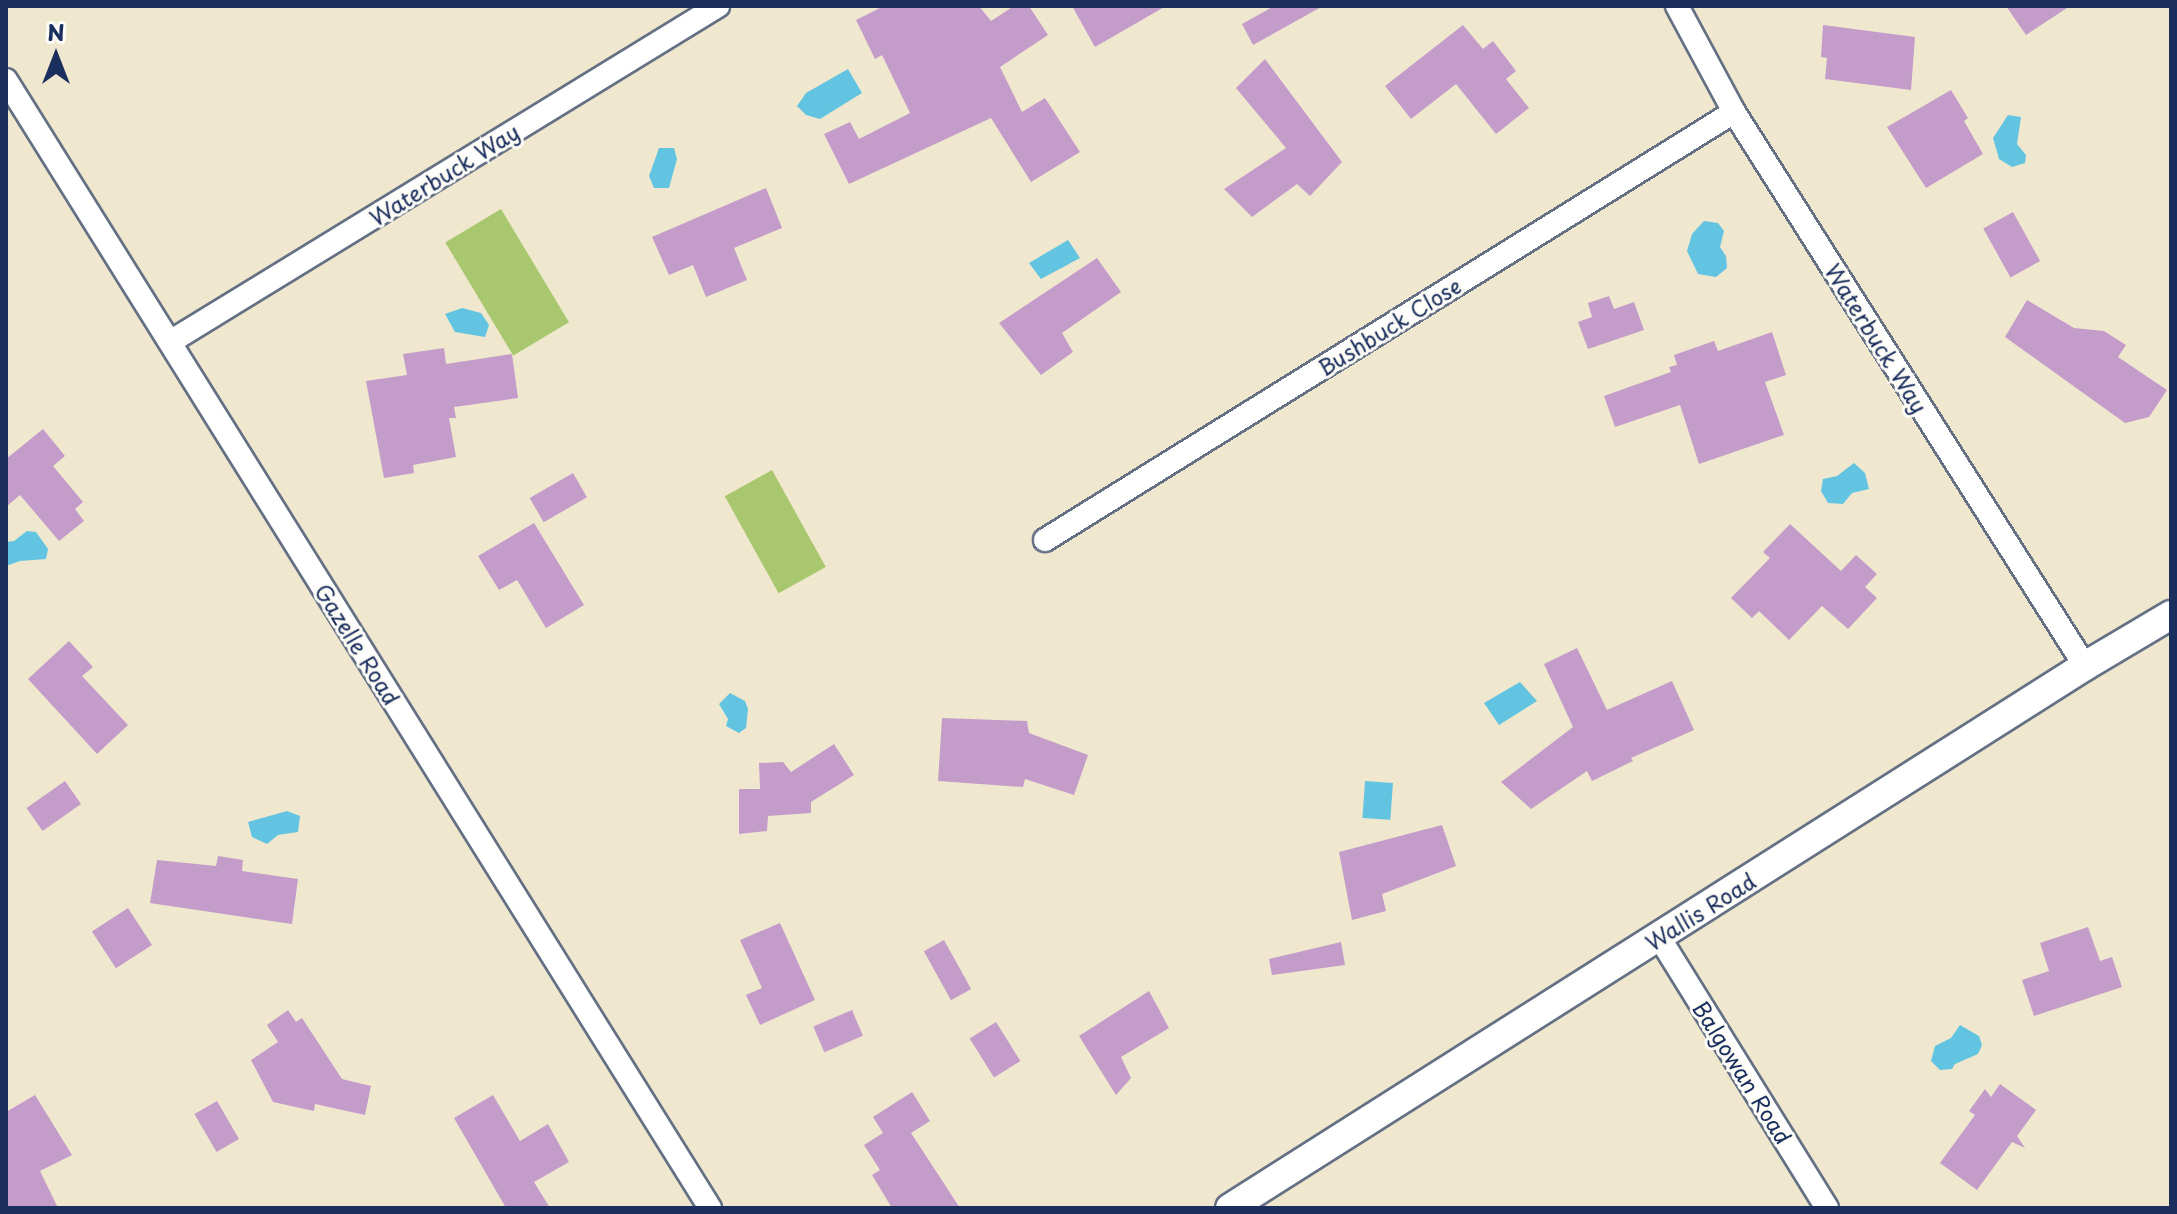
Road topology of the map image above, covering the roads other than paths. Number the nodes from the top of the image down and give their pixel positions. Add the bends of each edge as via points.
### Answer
1 (718, 6) edge
2 (1677, 6) edge
3 (6, 80) edge
4 (1734, 112) junction
5 (170, 342) junction
6 (1045, 540) dead end
7 (2171, 615) edge
8 (2085, 666) junction
9 (1659, 937) junction
10 (710, 1208) edge
11 (1230, 1208) edge
12 (1827, 1208) edge

1 - 5 street, Waterbuck Way
2 - 4 street, Waterbuck Way
3 - 5 street, Gazelle Road
4 - 6 street, Bushbuck Close
4 - 8 street, Waterbuck Way
5 - 10 street, Gazelle Road
7 - 8 street, Wallis Road
8 - 9 street, Wallis Road
9 - 11 street, Wallis Road
9 - 12 street, Balgowan Road

